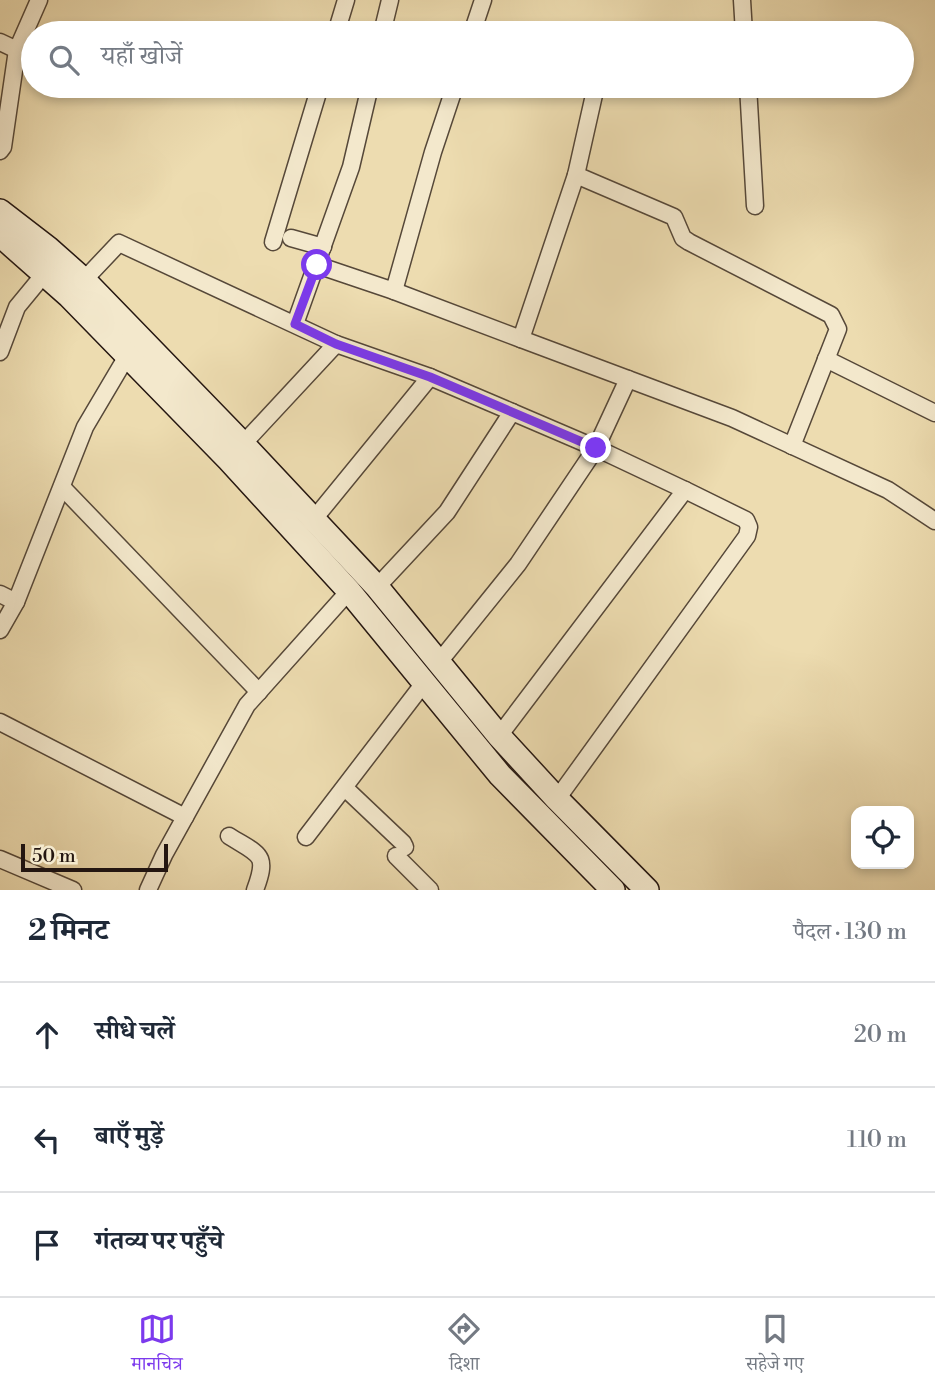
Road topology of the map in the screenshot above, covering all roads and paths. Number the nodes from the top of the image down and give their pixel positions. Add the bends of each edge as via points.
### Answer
1 (38, 0) edge
2 (346, 0) edge
3 (390, 0) edge
4 (483, 0) edge
5 (742, 0) edge
6 (30, 21) edge
7 (340, 21) edge
8 (385, 21) edge
9 (476, 21) edge
10 (743, 21) edge
11 (0, 42) edge
12 (21, 42) edge
13 (18, 50) junction
14 (316, 98) edge
15 (367, 98) edge
16 (451, 98) edge
17 (593, 98) edge
18 (749, 98) edge
19 (0, 151) edge
20 (576, 175) junction
21 (755, 206) dead end
22 (0, 211) edge
23 (0, 235) edge
24 (291, 238) dead end
25 (273, 242) dead end
26 (323, 247) junction
27 (317, 265) junction
28 (44, 273) junction
29 (84, 280) junction
30 (394, 291) junction
31 (295, 324) junction
32 (521, 339) junction
33 (336, 344) junction
34 (0, 352) edge
35 (127, 356) junction
36 (827, 359) junction
37 (430, 377) junction
38 (628, 379) junction
39 (512, 412) junction
40 (935, 413) edge
41 (243, 444) junction
42 (793, 446) junction
43 (596, 448) junction
44 (62, 487) junction
45 (685, 490) junction
46 (314, 519) junction
47 (935, 521) edge
48 (377, 587) junction
49 (349, 591) junction
50 (0, 594) edge
51 (16, 602) junction
52 (0, 629) edge
53 (439, 662) junction
54 (424, 683) junction
55 (259, 692) junction
56 (0, 722) edge
57 (499, 736) junction
58 (345, 788) junction
59 (557, 799) junction
60 (185, 817) junction
61 (229, 836) dead end
62 (306, 837) dead end
63 (0, 859) edge
64 (73, 890) edge
65 (148, 890) edge
66 (255, 890) edge
67 (430, 890) edge
68 (613, 890) edge
69 (647, 890) edge

1 - 6 street
2 - 7 street
3 - 8 street
4 - 9 street
5 - 10 street
11 - 13 street
12 - 13 street
13 - 19 street
14 - 25 street
15 - 26 street via 351,167
16 - 30 street
17 - 20 street
18 - 21 street
20 - 32 street
20 - 36 street via 674,217 689,242 831,315 838,329
22 - 29 street
23 - 28 street
24 - 26 street
26 - 27 street
27 - 30 street
27 - 31 street
28 - 34 street via 17,307
28 - 35 street
29 - 31 street via 119,243
29 - 41 street
30 - 32 street
31 - 33 street
32 - 38 street
33 - 37 street
33 - 41 street
35 - 44 street via 85,427
35 - 49 street
36 - 40 street
36 - 42 street
37 - 39 street
37 - 46 street
38 - 42 street
38 - 43 street
39 - 43 street
39 - 48 street via 447,512
41 - 46 street
42 - 47 street via 887,489
43 - 45 street
43 - 53 street via 518,564
44 - 51 street
44 - 55 street
45 - 57 street
45 - 59 street via 746,520 747,536
46 - 48 street
48 - 53 street
49 - 54 street
49 - 55 street
50 - 51 street
51 - 52 street
53 - 57 street
54 - 58 street
54 - 68 street via 500,775
55 - 60 street via 247,705
56 - 60 street
57 - 59 street
58 - 62 street
58 - 67 street via 403,843 400,852
59 - 69 street
60 - 65 street
61 - 66 street via 262,861
63 - 64 street

